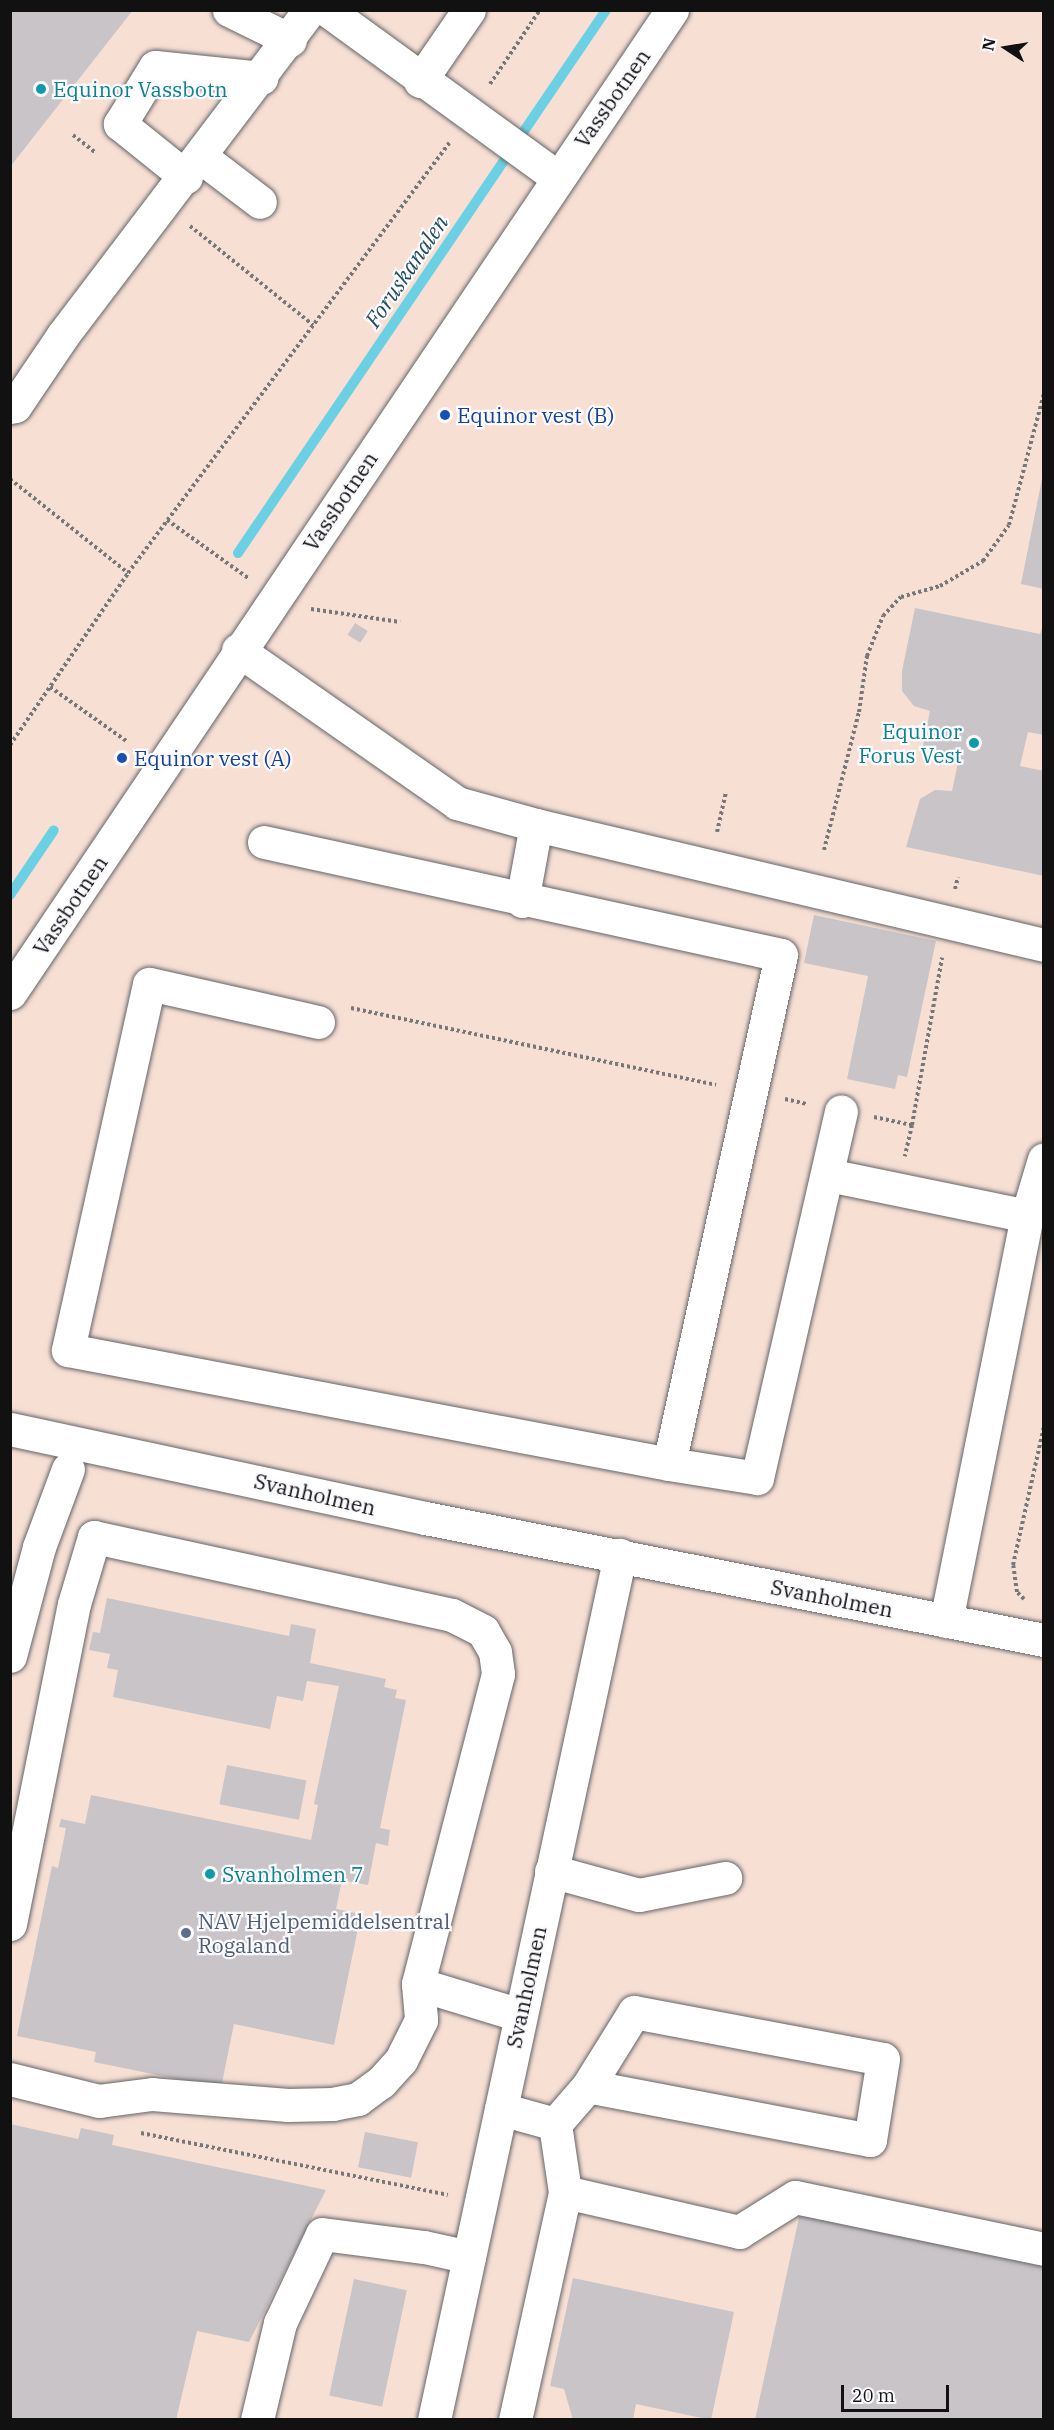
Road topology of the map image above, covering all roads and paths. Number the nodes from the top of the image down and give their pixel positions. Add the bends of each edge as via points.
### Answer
1 (229, 10) edge
2 (310, 10) edge
3 (327, 10) edge
4 (469, 10) edge
5 (540, 10) edge
6 (672, 10) edge
7 (290, 40) junction
8 (261, 78) junction
9 (420, 81) junction
10 (469, 116) junction
11 (73, 135) dead end
12 (100, 156) dead end
13 (194, 167) junction
14 (557, 177) junction
15 (260, 202) dead end
16 (164, 205) junction
17 (313, 325) junction
18 (1044, 393) edge
19 (10, 407) edge
20 (10, 479) edge
21 (167, 520) junction
22 (128, 573) junction
23 (253, 582) dead end
24 (308, 609) dead end
25 (400, 622) dead end
26 (238, 650) junction
27 (50, 687) junction
28 (128, 742) dead end
29 (10, 745) edge
30 (537, 825) junction
31 (264, 842) dead end
32 (824, 850) dead end
33 (958, 878) dead end
34 (522, 901) junction
35 (948, 922) junction
36 (1044, 945) edge
37 (10, 993) edge
38 (330, 1014) joint
39 (750, 1092) junction
40 (841, 1111) junction
41 (912, 1125) junction
42 (916, 1159) dead end
43 (1044, 1159) edge
44 (828, 1176) junction
45 (1027, 1216) junction
46 (1044, 1426) edge
47 (10, 1429) edge
48 (669, 1464) junction
49 (68, 1469) dead end
50 (620, 1555) junction
51 (1025, 1600) dead end
52 (946, 1621) junction
53 (1044, 1640) edge
54 (10, 1656) edge
55 (551, 1871) junction
56 (725, 1878) dead end
57 (10, 1924) edge
58 (418, 1984) junction
59 (520, 2015) junction
60 (10, 2079) edge
61 (588, 2086) junction
62 (501, 2109) junction
63 (555, 2124) junction
64 (139, 2132) dead end
65 (565, 2192) junction
66 (455, 2196) dead end
67 (1044, 2249) edge
68 (469, 2257) junction
69 (257, 2420) edge
70 (434, 2420) edge
71 (515, 2420) edge

1 - 7 street
2 - 7 street
3 - 9 street
4 - 9 street
5 - 10 path
6 - 14 street, Vassbotnen
7 - 8 street
8 - 13 street
8 - 13 street via 155,67 120,124
9 - 10 street
10 - 14 street
10 - 17 path
11 - 12 path
13 - 15 street
13 - 16 street
14 - 26 street, Vassbotnen
16 - 17 path
16 - 19 street via 63,335 15,406
17 - 21 path
18 - 32 path via 1009,525 983,561 940,586 901,597 883,616 867,656 859,712
20 - 22 path
21 - 22 path
21 - 23 path
22 - 27 path
24 - 25 path
26 - 30 street via 457,803
26 - 37 street, Vassbotnen
27 - 28 path
27 - 29 path
30 - 34 street
30 - 35 street
31 - 34 street
33 - 35 path
34 - 39 street via 781,955
35 - 36 street
35 - 41 path
38 - 39 path
38 - 48 street via 149,984 68,1350
39 - 40 path
39 - 48 street
40 - 41 path
40 - 44 street
41 - 42 path via 905,1157
43 - 45 street
44 - 45 street
44 - 48 street via 757,1478
45 - 52 street
46 - 51 path via 1015,1556 1017,1592
47 - 50 street, Svanholmen via 425,1518
49 - 54 street via 39,1547
50 - 52 street, Svanholmen
50 - 55 street, Svanholmen
52 - 53 street, Svanholmen
55 - 56 street via 639,1895
55 - 59 street, Svanholmen
57 - 58 street via 74,1604 94,1537 452,1614 483,1631 495,1652 498,1674
58 - 59 street
58 - 60 street via 421,2020 401,2060 358,2099 288,2105 152,2094 99,2102
59 - 62 street, Svanholmen
61 - 61 street via 634,2012 884,2059 870,2139
61 - 63 street
62 - 63 street
62 - 68 street, Svanholmen
63 - 65 street
64 - 66 path
65 - 67 street via 739,2232 795,2197
65 - 71 street
68 - 69 street via 322,2234 280,2323
68 - 70 street, Svanholmen

